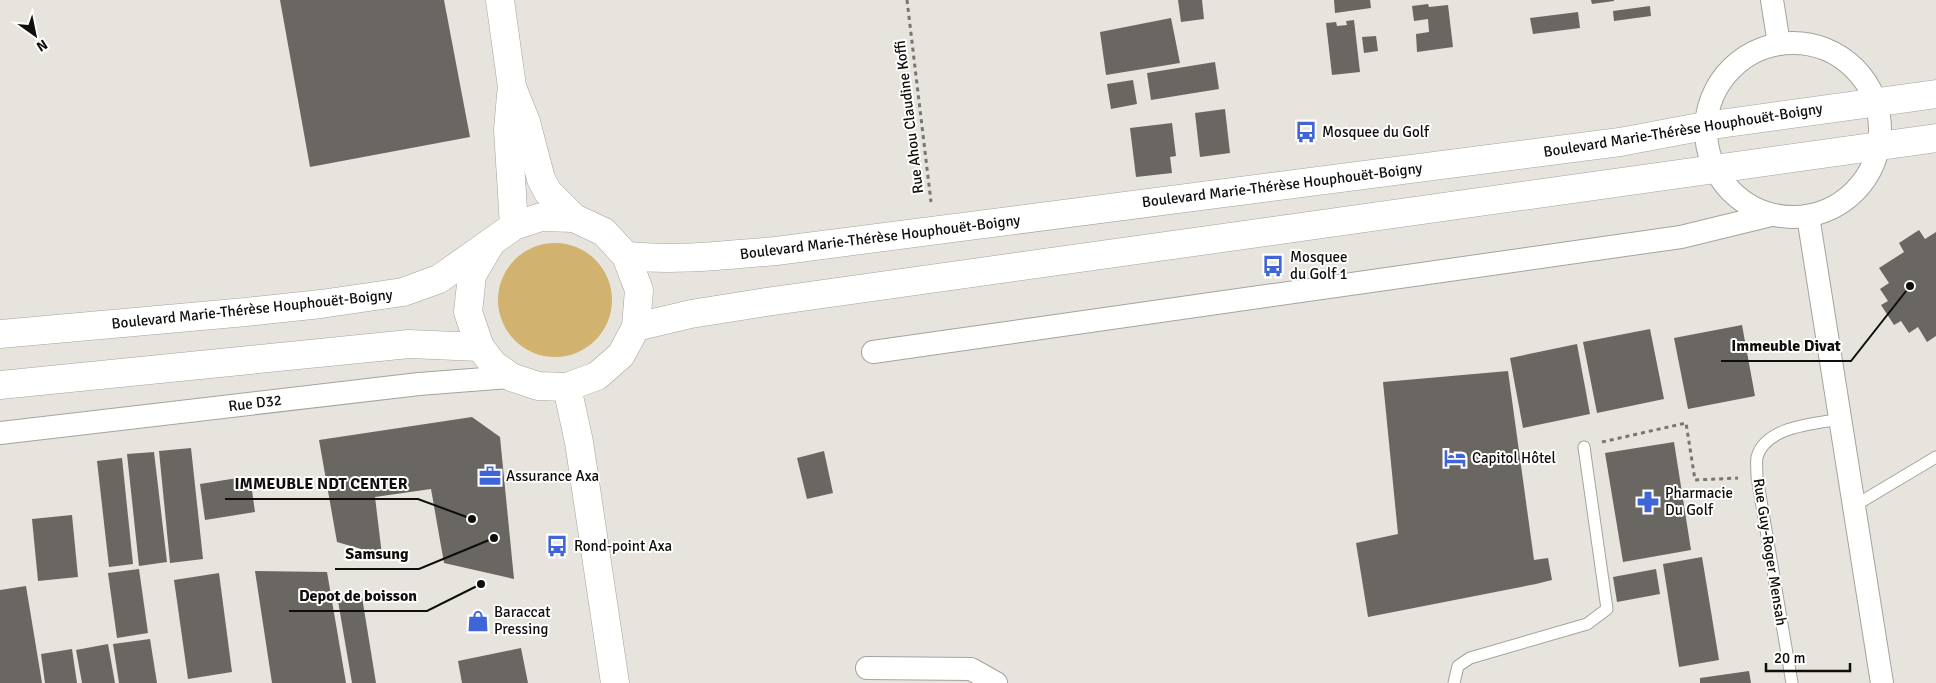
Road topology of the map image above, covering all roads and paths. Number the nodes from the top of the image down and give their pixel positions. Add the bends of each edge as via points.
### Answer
1 (500, 0) edge
2 (906, 0) edge
3 (1772, 0) edge
4 (1779, 44) junction
5 (512, 87) junction
6 (1936, 94) edge
7 (1876, 102) junction
8 (1705, 126) junction
9 (1936, 138) edge
10 (1880, 146) junction
11 (1714, 170) junction
12 (1771, 215) junction
13 (1808, 216) junction
14 (574, 218) junction
15 (514, 226) junction
16 (935, 230) junction
17 (491, 243) junction
18 (626, 256) junction
19 (636, 327) junction
20 (0, 334) edge
21 (480, 347) junction
22 (873, 352) dead end
23 (510, 377) junction
24 (0, 385) edge
25 (567, 387) junction
26 (1841, 419) junction
27 (0, 433) edge
28 (1584, 446) joint
29 (1936, 457) edge
30 (1757, 477) junction
31 (1854, 506) junction
32 (868, 668) dead end
33 (615, 683) edge
34 (996, 683) edge
35 (1454, 683) edge
36 (1792, 683) edge
37 (1882, 683) edge

1 - 5 main road
2 - 16 path, Rue Ahou Claudine Koffi
3 - 4 street
4 - 7 street via 1820,46 1854,67
4 - 8 street via 1751,53 1727,72 1712,97
5 - 14 main road via 526,122 541,179 548,192
5 - 15 main road via 508,130
6 - 7 main road, Boulevard Marie-Thérèse Houphouët-Boigny
7 - 8 main road, Boulevard Marie-Thérèse Houphouët-Boigny
7 - 10 street
8 - 11 street via 1706,148
8 - 16 main road, Boulevard Marie-Thérèse Houphouët-Boigny via 1620,142
9 - 10 main road
10 - 11 main road
10 - 13 street via 1871,169 1855,191 1833,208
11 - 12 street via 1737,198
11 - 19 main road via 766,302 690,314
12 - 13 street
12 - 22 street via 1681,237
13 - 26 street
14 - 15 main road via 541,217
14 - 18 main road via 604,232
15 - 17 main road
16 - 18 main road, Boulevard Marie-Thérèse Houphouët-Boigny via 776,251 684,259
17 - 20 main road, Boulevard Marie-Thérèse Houphouët-Boigny via 438,279 403,292 264,310
17 - 21 main road via 472,275 468,312
18 - 19 main road via 639,290
19 - 25 main road via 621,355 597,376
21 - 23 main road via 493,364
21 - 24 main road via 409,344
23 - 25 main road via 538,386
23 - 27 street, Rue D32 via 419,384
25 - 33 main road via 579,442
26 - 30 lane, Rue Guy-Roger Mensah via 1782,430 1764,444 1757,458
26 - 31 street
28 - 30 path via 1686,423 1695,480
28 - 35 lane via 1608,610 1587,624 1470,658 1458,666
29 - 31 lane
30 - 36 lane, Rue Guy-Roger Mensah
31 - 37 street
32 - 34 street via 971,669

